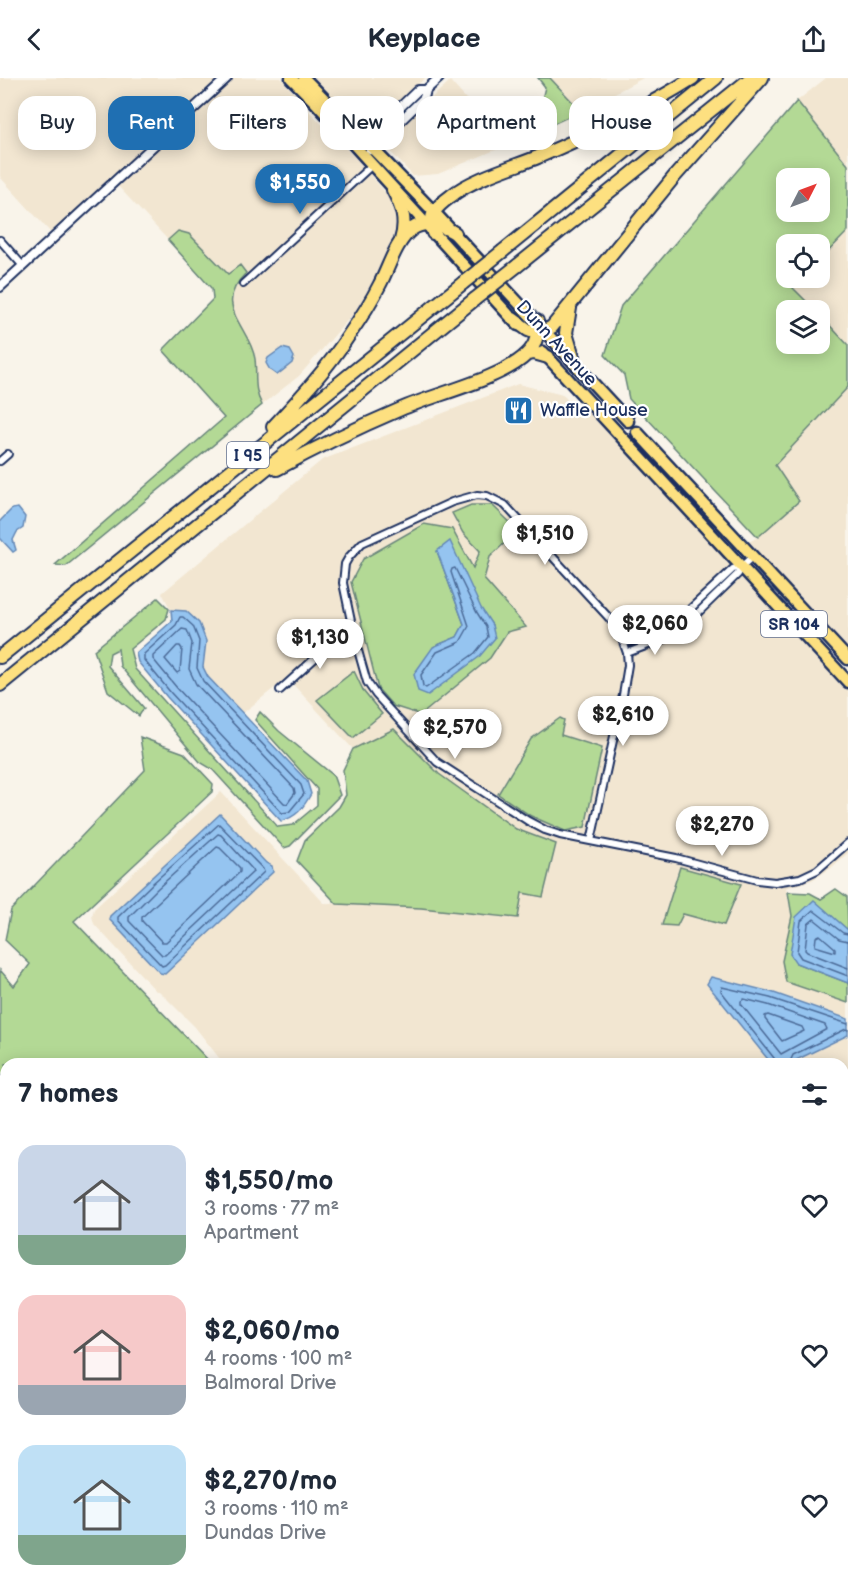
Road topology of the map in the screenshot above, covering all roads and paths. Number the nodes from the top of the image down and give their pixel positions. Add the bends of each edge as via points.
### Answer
1 (227, 78) edge
2 (291, 78) edge
3 (304, 78) edge
4 (439, 78) edge
5 (693, 78) edge
6 (716, 78) edge
7 (751, 78) edge
8 (762, 78) edge
9 (320, 96) edge
10 (320, 105) edge
11 (404, 116) edge
12 (366, 150) edge
13 (367, 150) edge
14 (372, 165) junction
15 (393, 190) junction
16 (430, 223) junction
17 (455, 234) joint
18 (0, 240) edge
19 (399, 245) junction
20 (23, 266) junction
21 (243, 284) dead end
22 (0, 287) edge
23 (571, 304) junction
24 (513, 319) joint
25 (537, 321) joint
26 (540, 336) junction
27 (527, 354) junction
28 (548, 357) junction
29 (575, 363) junction
30 (628, 421) dead end
31 (637, 432) joint
32 (626, 442) junction
33 (9, 454) dead end
34 (0, 461) edge
35 (238, 463) junction
36 (250, 484) junction
37 (753, 556) junction
38 (741, 567) junction
39 (355, 640) junction
40 (625, 643) junction
41 (627, 652) junction
42 (0, 657) edge
43 (848, 659) edge
44 (848, 682) edge
45 (0, 685) edge
46 (280, 690) dead end
47 (591, 841) junction
48 (848, 843) edge

1 - 20 street
2 - 10 main road, Dunn Avenue
3 - 9 main road, Dunn Avenue
4 - 11 street via 426,90 424,99
5 - 16 highway via 588,134 464,188 452,195
6 - 35 highway, I 95, bridge
7 - 36 highway, I 95, bridge
8 - 23 highway via 674,177
12 - 14 main road, Dunn Avenue
13 - 16 main road, Dunn Avenue
14 - 15 main road, Dunn Avenue
14 - 21 street
15 - 16 main road, Dunn Avenue
15 - 19 highway via 403,214
16 - 17 highway
16 - 19 highway via 411,229
16 - 24 main road, Dunn Avenue
17 - 25 main road, Dunn Avenue
18 - 20 street
19 - 35 highway via 374,295 335,356 301,398
20 - 22 street
23 - 26 highway via 559,321
23 - 29 highway via 567,333
24 - 26 highway
25 - 26 highway
26 - 27 highway
26 - 28 main road, Dunn Avenue / SR 104
26 - 29 main road, Dunn Avenue
27 - 28 highway
27 - 36 highway via 498,373 402,408
28 - 32 main road, Dunn Avenue / SR 104
29 - 30 main road, Dunn Avenue
31 - 32 street
31 - 37 main road, SR 104
32 - 38 main road, Dunn Avenue / SR 104
33 - 34 street
35 - 42 highway, I 95
36 - 45 highway, I 95
37 - 38 street
37 - 43 main road, SR 104
38 - 40 street via 733,569 672,626
38 - 41 street via 675,636
38 - 44 main road, Dunn Avenue / SR 104
39 - 40 street via 343,576 349,556 362,543 452,502 477,495 505,505 608,616
39 - 46 street via 323,651
39 - 47 street via 372,691 443,767 536,826
40 - 41 street
41 - 47 street via 625,687
47 - 48 street via 775,882 808,874

